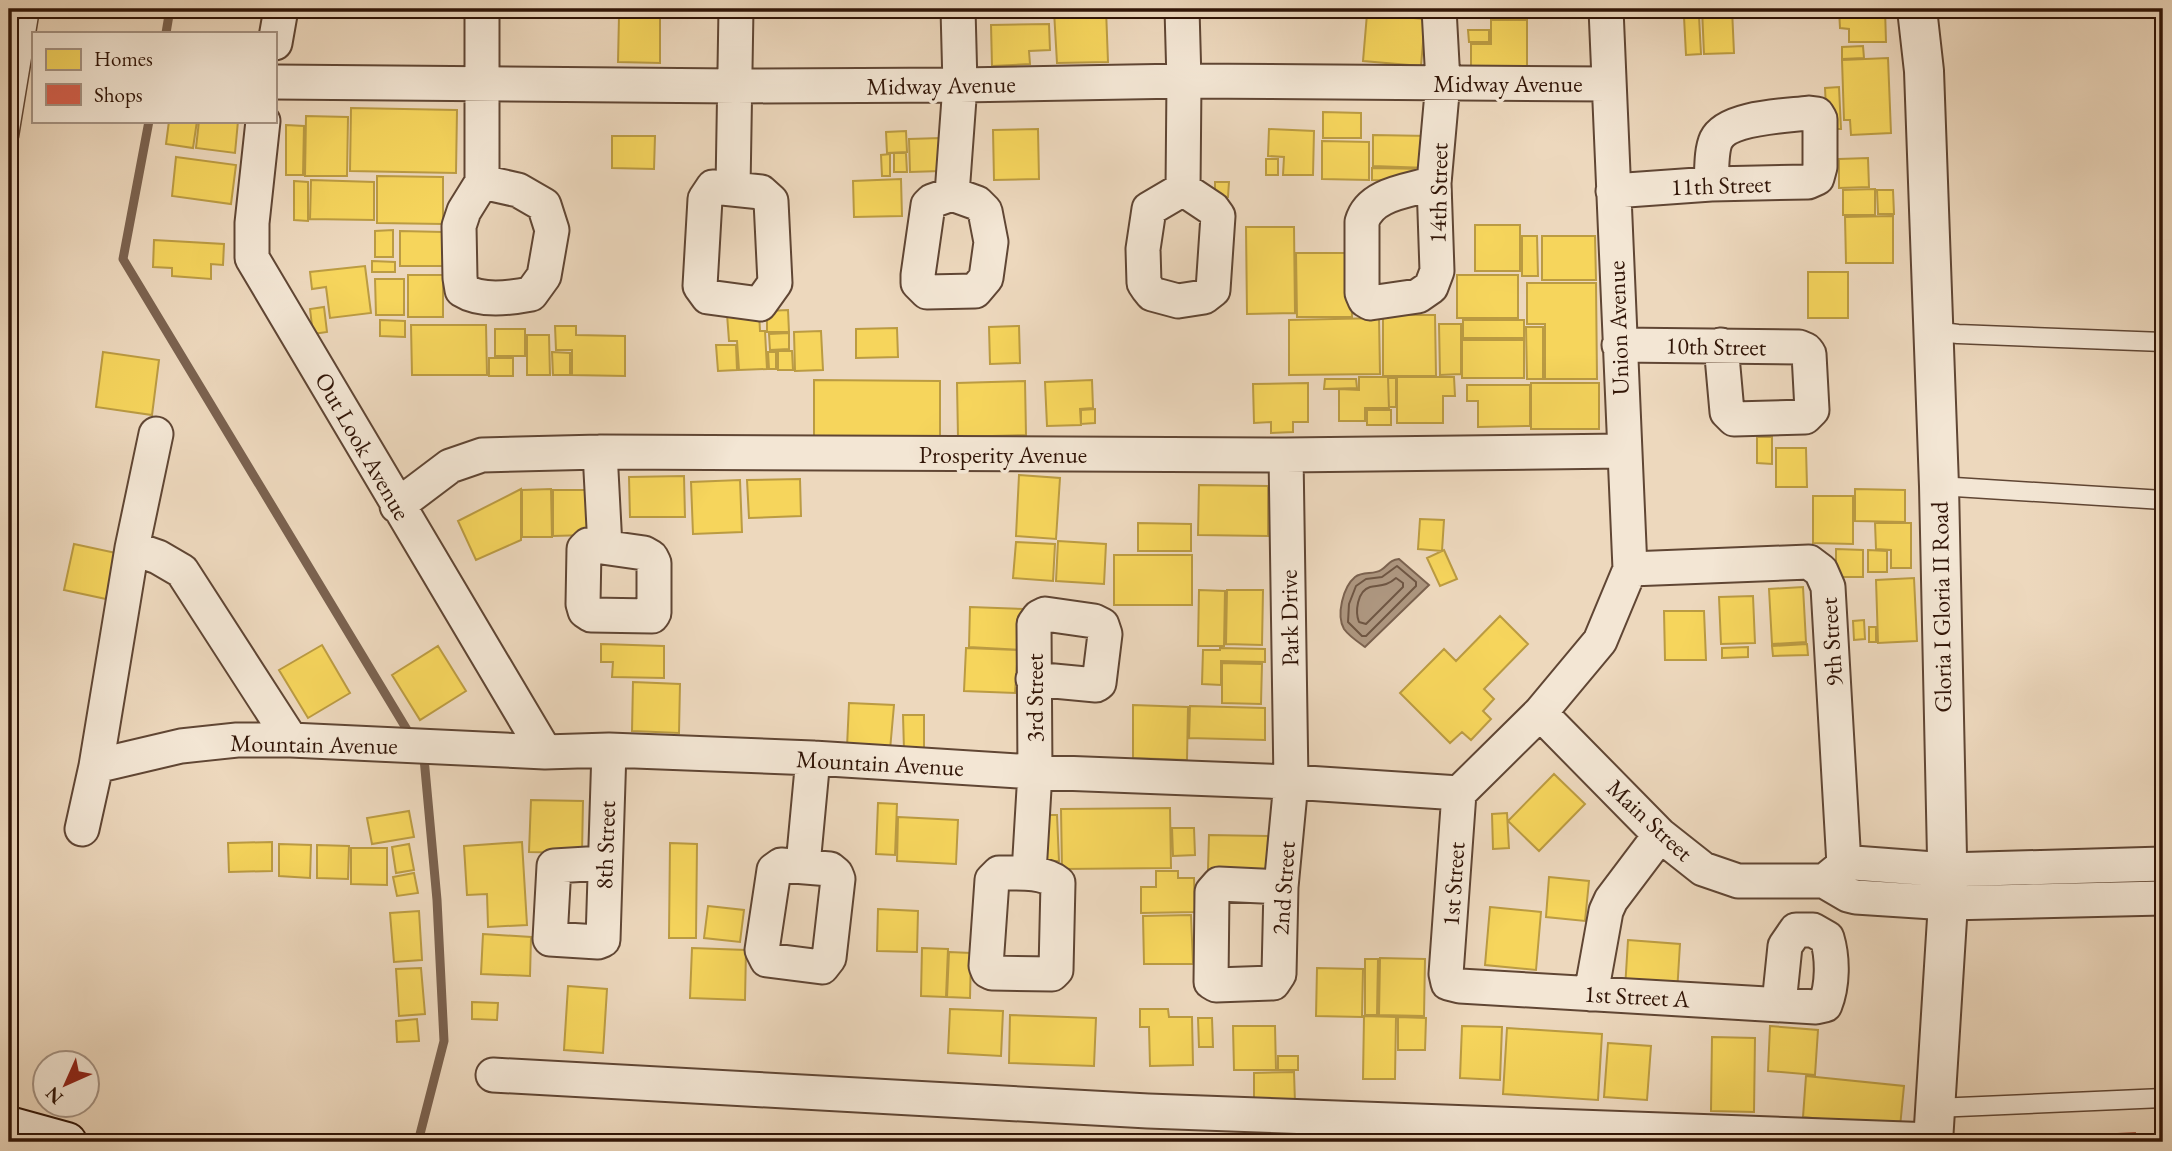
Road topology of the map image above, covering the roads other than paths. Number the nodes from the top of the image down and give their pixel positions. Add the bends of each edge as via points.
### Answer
1 (30, 9) edge
2 (281, 9) edge
3 (482, 9) edge
4 (736, 9) edge
5 (958, 9) edge
6 (1182, 9) edge
7 (1438, 9) edge
8 (1606, 9) edge
9 (1917, 9) edge
10 (276, 37) edge
11 (1184, 81) junction
12 (276, 82) edge
13 (1443, 82) junction
14 (1608, 83) junction
15 (480, 85) junction
16 (960, 85) junction
17 (736, 86) junction
18 (263, 122) edge
19 (9, 136) edge
20 (482, 182) junction
21 (1434, 183) junction
22 (1711, 184) junction
23 (733, 188) dead end
24 (1183, 189) dead end
25 (1614, 191) junction
26 (952, 194) dead end
27 (1934, 331) junction
28 (2163, 342) edge
29 (1619, 345) junction
30 (1721, 345) junction
31 (156, 434) dead end
32 (1623, 451) junction
33 (600, 452) junction
34 (1286, 455) junction
35 (1939, 486) junction
36 (2163, 500) edge
37 (397, 506) junction
38 (605, 547) dead end
39 (132, 548) junction
40 (1630, 569) junction
41 (1033, 678) junction
42 (1540, 713) junction
43 (291, 740) junction
44 (609, 750) junction
45 (545, 752) junction
46 (813, 758) junction
47 (96, 766) junction
48 (1035, 772) junction
49 (1291, 782) junction
50 (1460, 793) junction
51 (82, 829) dead end
52 (1660, 835) junction
53 (604, 863) junction
54 (2163, 864) edge
55 (803, 865) dead end
56 (1889, 865) junction
57 (1028, 873) dead end
58 (1834, 873) junction
59 (1948, 886) junction
60 (1281, 887) junction
61 (2163, 898) edge
62 (1892, 899) junction
63 (1446, 974) joint
64 (1591, 994) junction
65 (1779, 1004) junction
66 (493, 1075) dead end
67 (2163, 1098) edge
68 (1934, 1130) edge
69 (16, 1132) edge
70 (67, 1142) edge

1 - 19 lane
2 - 10 street
3 - 15 street
4 - 17 street
5 - 16 street
6 - 11 street
7 - 13 street, 14th Street
8 - 14 street, Union Avenue
9 - 27 street, Gloria I Gloria II Road via 1924,71
11 - 13 street, Midway Avenue
11 - 16 street, Midway Avenue
11 - 24 street
12 - 15 street, Midway Avenue
13 - 14 street, Midway Avenue
13 - 21 street, 14th Street
14 - 25 street, Union Avenue
15 - 17 street, Midway Avenue
15 - 20 street
16 - 17 street, Midway Avenue
16 - 26 street
17 - 23 street
18 - 37 street, Out Look Avenue via 252,258
20 - 20 street via 458,226 463,290 474,298 531,294 544,276 552,230 544,205 518,190
21 - 21 street, 14th Street via 1437,271 1431,287 1418,296 1370,303 1362,293 1364,215 1378,200
22 - 22 street, 11th Street via 1817,178 1817,114 1736,123 1725,129 1716,141
22 - 25 street, 11th Street
25 - 29 street, Union Avenue
27 - 28 lane
27 - 35 street, Gloria I Gloria II Road
29 - 30 street, 10th Street
29 - 32 street, Union Avenue
30 - 30 street, 10th Street via 1806,350 1810,414 1734,419 1727,412
31 - 39 street
32 - 34 street, Prosperity Avenue
32 - 40 street, Union Avenue
33 - 34 street, Prosperity Avenue
33 - 37 street, Prosperity Avenue via 482,455 450,466
33 - 38 street
34 - 49 street, Park Drive
35 - 36 lane
35 - 59 street, Gloria I Gloria II Road
37 - 45 street, Out Look Avenue
39 - 43 street via 182,571
39 - 47 street
40 - 42 street, Union Avenue via 1600,641
40 - 58 street, 9th Street via 1809,562 1821,571 1828,587
41 - 41 street, 3rd Street via 1034,624 1039,617 1045,614 1102,625 1101,680 1096,685
41 - 48 street, 3rd Street
42 - 50 street
42 - 52 street, Main Street
43 - 45 street, Mountain Avenue
43 - 47 street, Mountain Avenue via 181,746
44 - 45 street, Mountain Avenue
44 - 46 street, Mountain Avenue
44 - 53 street, 8th Street
46 - 48 street, Mountain Avenue
46 - 55 street
47 - 51 street
48 - 49 street, Mountain Avenue
48 - 57 street, 3rd Street
49 - 50 street, Mountain Avenue
49 - 60 street, 2nd Street
50 - 63 street, 1st Street
52 - 58 street, Main Street via 1703,869 1738,881
52 - 64 street via 1606,911
53 - 53 street, 8th Street via 603,940 553,940 549,936 554,866
54 - 59 street
56 - 58 street, Main Street via 1854,863
56 - 59 street, Main Street
56 - 62 street
58 - 62 street via 1848,895
59 - 61 street
59 - 62 street
59 - 68 street, Gloria I Gloria II Road
60 - 60 street, 2nd Street via 1279,974 1273,983 1211,982 1212,892 1219,884
63 - 64 street, 1st Street A via 1448,983 1460,986
64 - 65 street, 1st Street A
65 - 65 street, 1st Street A via 1825,1005 1831,954 1827,938 1813,930 1796,930 1785,946
66 - 68 street via 1148,1111
67 - 68 lane
69 - 70 street

